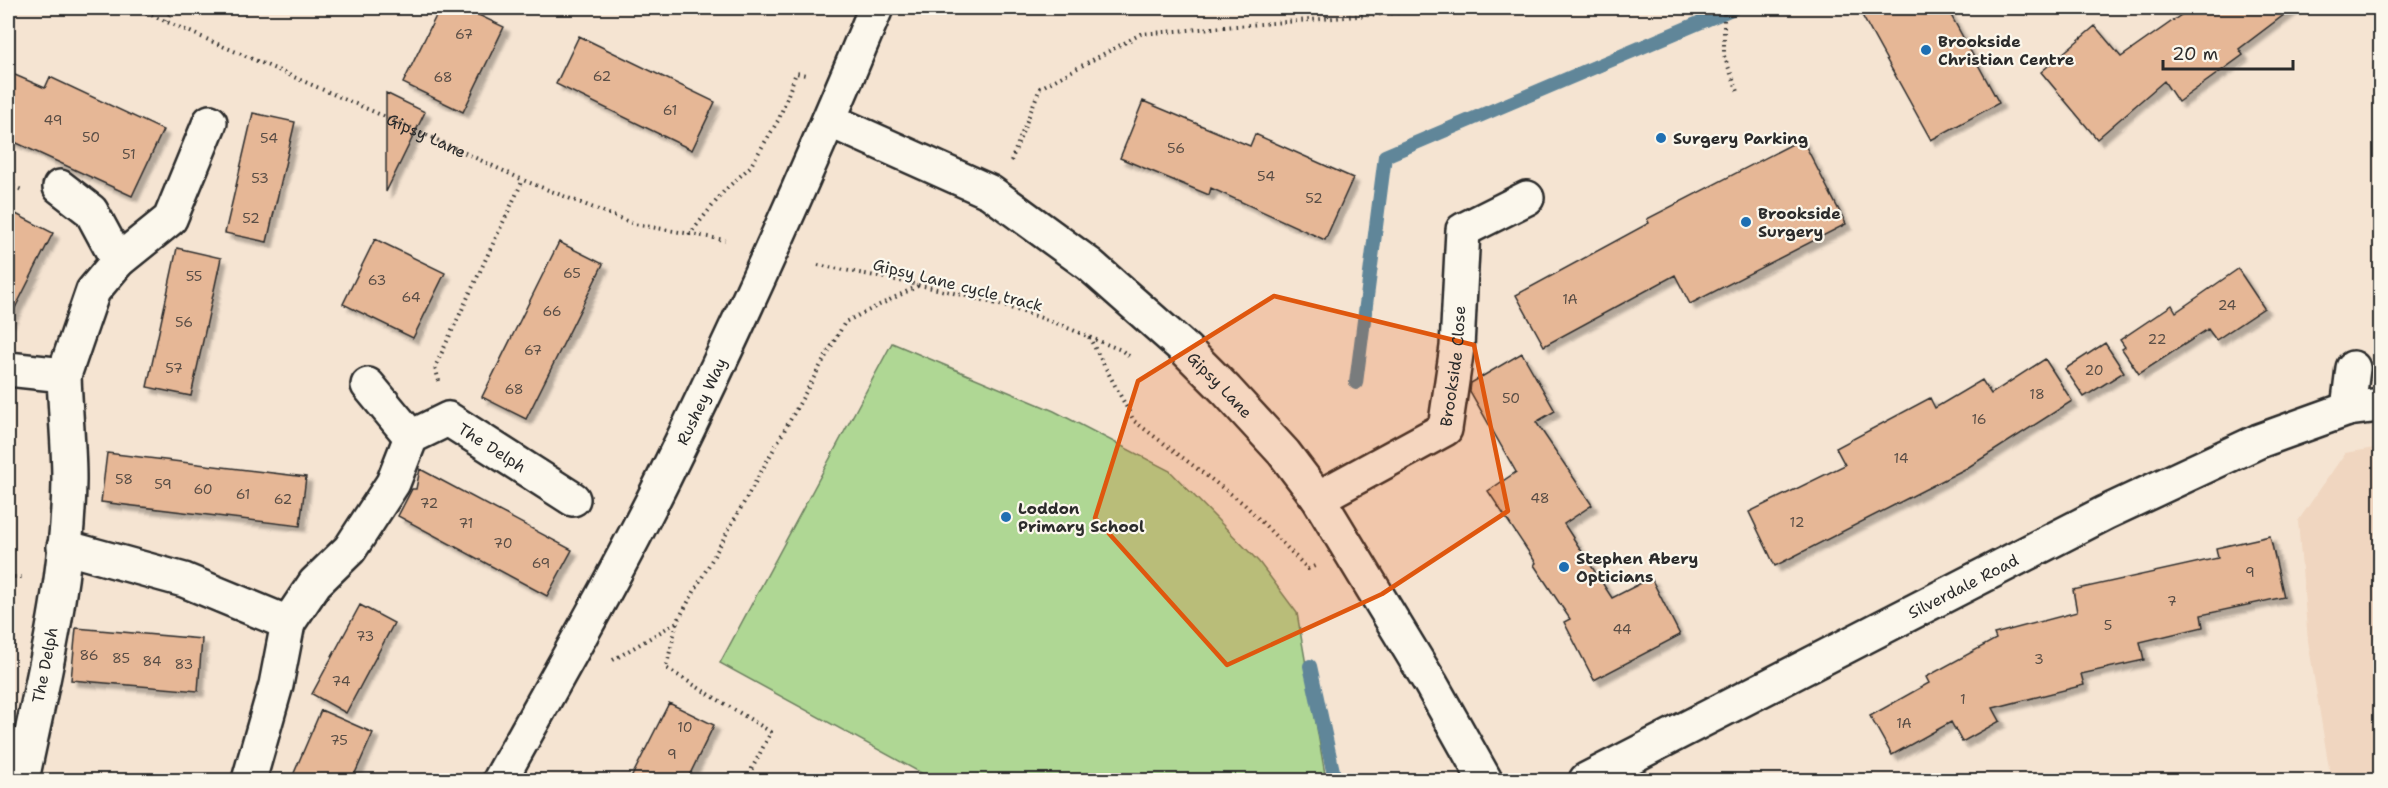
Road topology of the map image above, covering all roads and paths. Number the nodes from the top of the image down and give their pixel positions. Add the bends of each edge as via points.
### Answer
1 (12, 8) edge
2 (135, 8) edge
3 (173, 8) edge
4 (876, 8) edge
5 (1328, 8) edge
6 (1453, 8) edge
7 (1724, 8) edge
8 (8, 16) edge
9 (1327, 17) junction
10 (166, 21) junction
11 (816, 78) dead end
12 (1739, 94) dead end
13 (829, 120) junction
14 (210, 122) dead end
15 (1007, 170) dead end
16 (524, 180) junction
17 (60, 187) dead end
18 (1527, 198) dead end
19 (689, 235) junction
20 (725, 240) dead end
21 (117, 261) junction
22 (818, 265) dead end
23 (920, 285) junction
24 (1089, 337) junction
25 (1138, 362) dead end
26 (2353, 368) dead end
27 (8, 369) edge
28 (64, 375) junction
29 (368, 385) dead end
30 (2380, 405) edge
31 (2348, 409) junction
32 (448, 418) junction
33 (411, 437) junction
34 (1318, 498) junction
35 (573, 499) dead end
36 (64, 547) junction
37 (1353, 553) junction
38 (288, 622) junction
39 (17, 780) edge
40 (249, 780) edge
41 (500, 780) edge
42 (746, 780) edge
43 (1485, 780) edge
44 (1586, 780) edge

1 - 8 path
2 - 10 path, Gipsy Lane
3 - 10 path
4 - 13 street, Rushey Way
5 - 9 path
6 - 9 path
7 - 12 path via 1724,56
9 - 15 path via 1141,34 1040,88
10 - 16 path, Gipsy Lane
11 - 19 path via 796,73 779,119 750,167 725,190
13 - 34 street, Gipsy Lane via 990,192 1090,265 1226,390 1284,453
13 - 41 street, Rushey Way via 663,480
14 - 21 street, The Delph via 170,219
16 - 19 path, Gipsy Lane via 634,224
16 - 32 path via 435,367
17 - 21 street via 92,211
18 - 34 street, Brookside Close via 1463,230 1457,347 1445,429
19 - 20 path, Gipsy Lane
21 - 28 street, The Delph via 93,291
22 - 23 path, Gipsy Lane cycle track
23 - 24 path, Gipsy Lane cycle track via 1004,307
23 - 42 path via 845,322 677,622 666,668 771,732
24 - 25 path, Gipsy Lane cycle track
24 - 37 path via 1134,421 1244,504 1308,569
26 - 31 street
27 - 28 street
28 - 36 street, The Delph via 69,480
29 - 33 street
30 - 31 street, Silverdale Road
31 - 44 street, Silverdale Road via 2259,441 2105,513
32 - 33 street, The Delph
32 - 35 street, The Delph
33 - 38 street via 393,483 350,549 315,583
34 - 37 street, Gipsy Lane
36 - 38 street via 184,580
36 - 39 street, The Delph via 45,669 24,770
37 - 43 street, Gipsy Lane
38 - 40 street via 276,685

